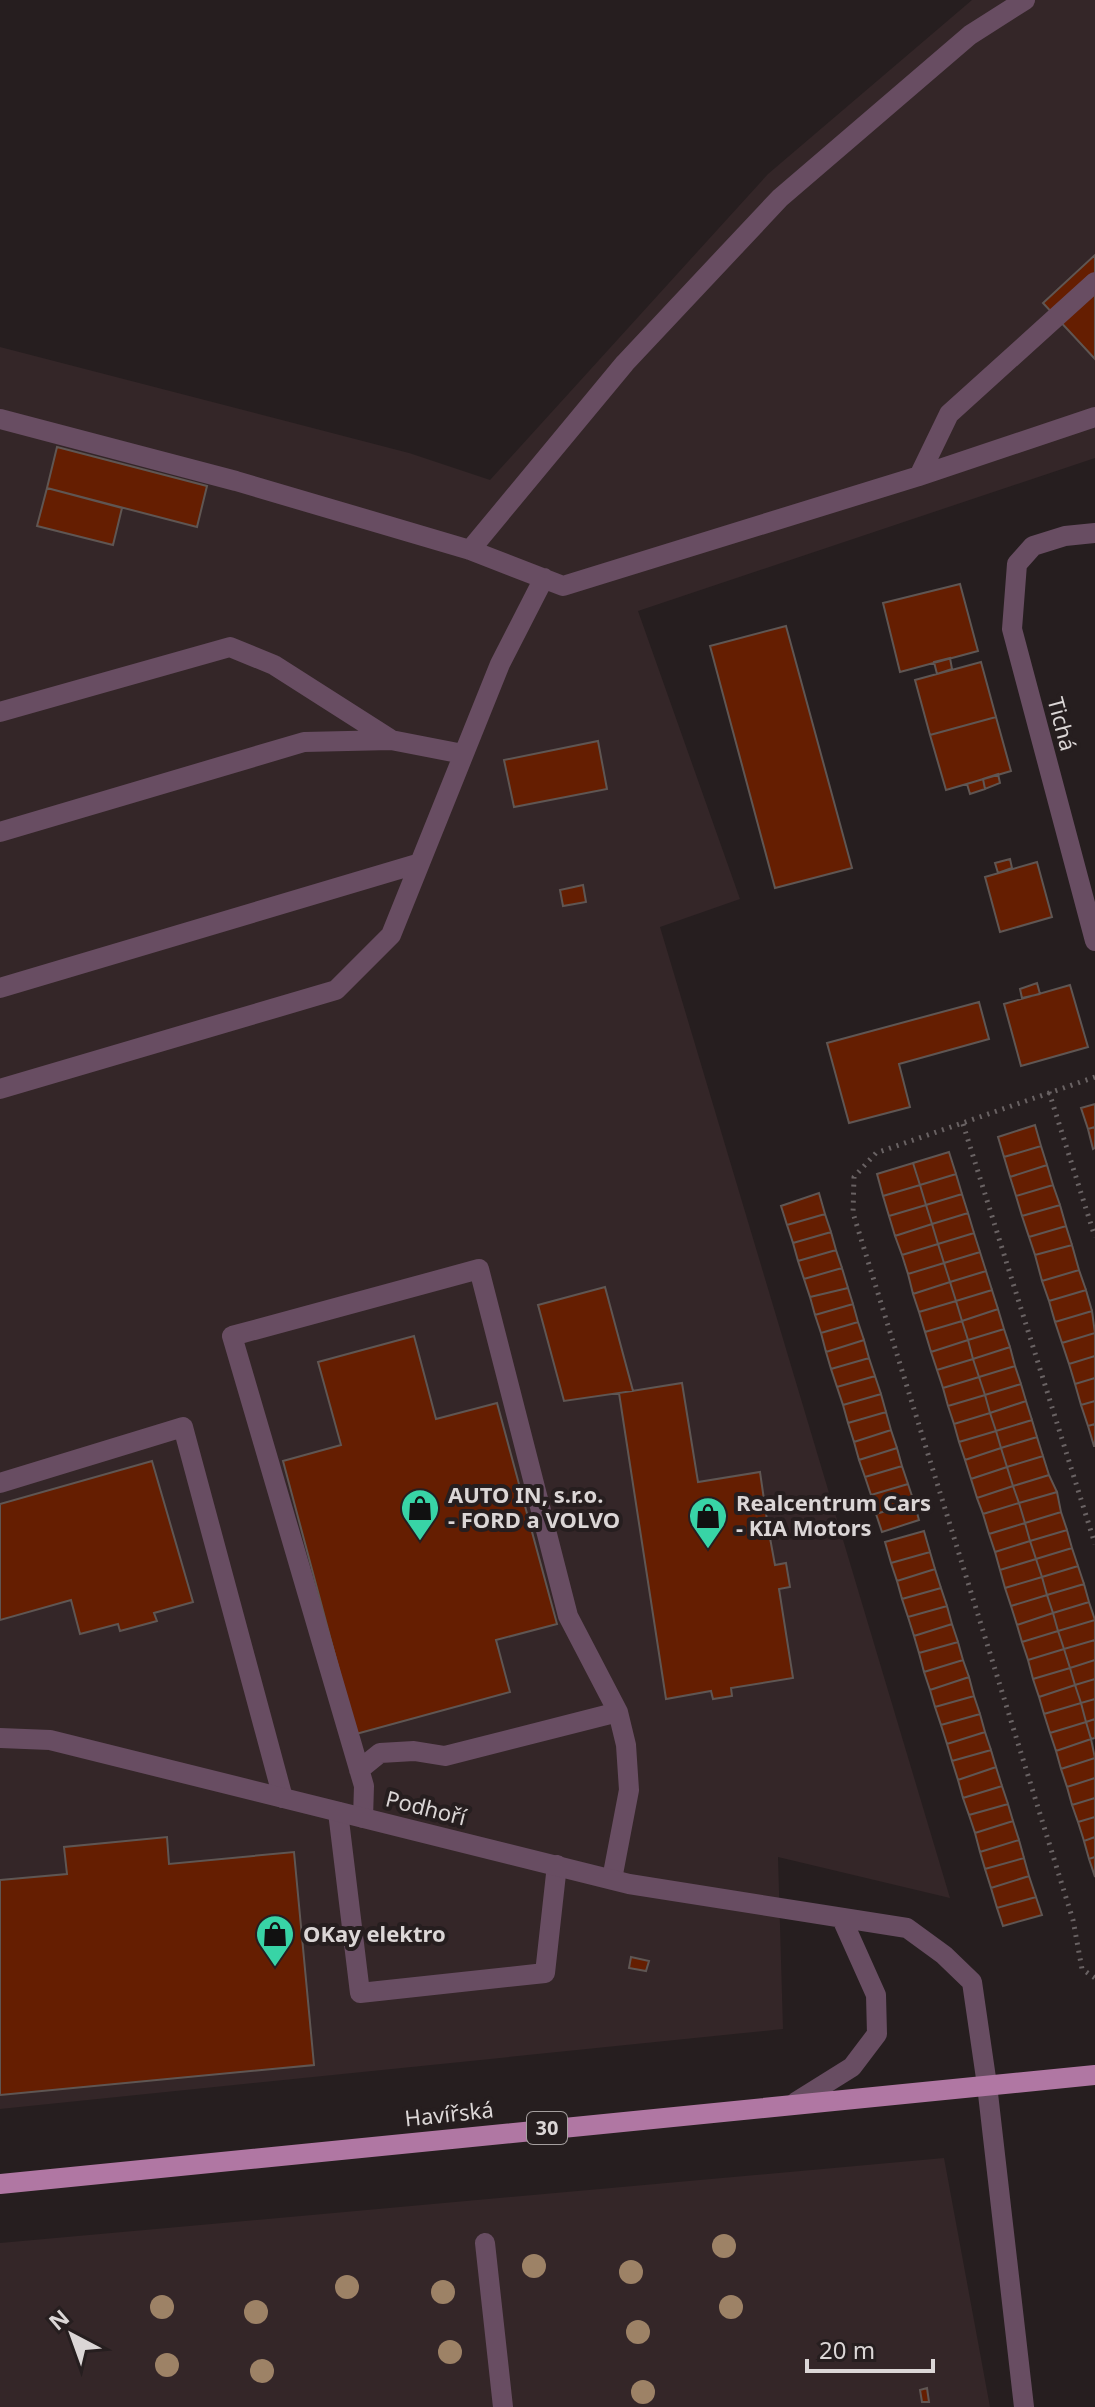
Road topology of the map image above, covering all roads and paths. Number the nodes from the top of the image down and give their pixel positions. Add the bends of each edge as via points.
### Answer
1 (1025, 0) edge
2 (1095, 282) edge
3 (1095, 417) edge
4 (0, 419) edge
5 (919, 476) junction
6 (1095, 533) edge
7 (470, 550) junction
8 (544, 578) junction
9 (0, 712) edge
10 (391, 740) junction
11 (463, 754) junction
12 (0, 832) edge
13 (420, 863) junction
14 (1095, 941) edge
15 (0, 988) edge
16 (1095, 1077) edge
17 (0, 1089) edge
18 (1049, 1092) junction
19 (963, 1124) junction
20 (1095, 1237) edge
21 (0, 1483) edge
22 (1095, 1544) edge
23 (618, 1712) junction
24 (0, 1738) edge
25 (359, 1770) junction
26 (283, 1798) junction
27 (338, 1812) junction
28 (363, 1818) junction
29 (557, 1865) junction
30 (612, 1879) junction
31 (842, 1919) junction
32 (1095, 1978) edge
33 (1095, 2075) edge
34 (987, 2085) junction
35 (796, 2102) junction
36 (0, 2184) edge
37 (485, 2243) dead end
38 (503, 2407) edge
39 (1024, 2407) edge

1 - 7 street via 970,35 780,198 625,363
2 - 5 street via 949,414
3 - 5 street
4 - 7 street
5 - 8 street via 563,586
6 - 14 street, Tichá via 1033,546 1017,564 1012,629
7 - 8 street
8 - 11 street via 500,664
9 - 10 street via 230,647 274,665
10 - 11 street
10 - 12 street via 304,742
11 - 13 street
13 - 15 street
13 - 17 street via 391,935 336,990
16 - 18 path
18 - 19 path
18 - 20 path
19 - 22 path
19 - 32 path via 876,1153 854,1177 853,1213 1073,1920 1082,1969
21 - 26 street via 183,1427
23 - 25 street via 445,1756 380,1753
23 - 25 street via 568,1616 479,1269 232,1336
23 - 30 street via 629,1790
24 - 26 street, Podhoří via 50,1740
25 - 28 street
26 - 27 street, Podhoří
27 - 28 street, Podhoří
27 - 29 street via 360,1993 545,1973
28 - 29 street, Podhoří
29 - 30 street, Podhoří
30 - 31 street, Podhoří
31 - 34 street, Podhoří via 907,1928 972,1982
31 - 35 street via 876,1995 877,2034 852,2067
33 - 34 main road, Havířská / 30
34 - 35 main road, Havířská / 30
34 - 39 street, Podhoří
35 - 36 main road, Havířská / 30
37 - 38 street

